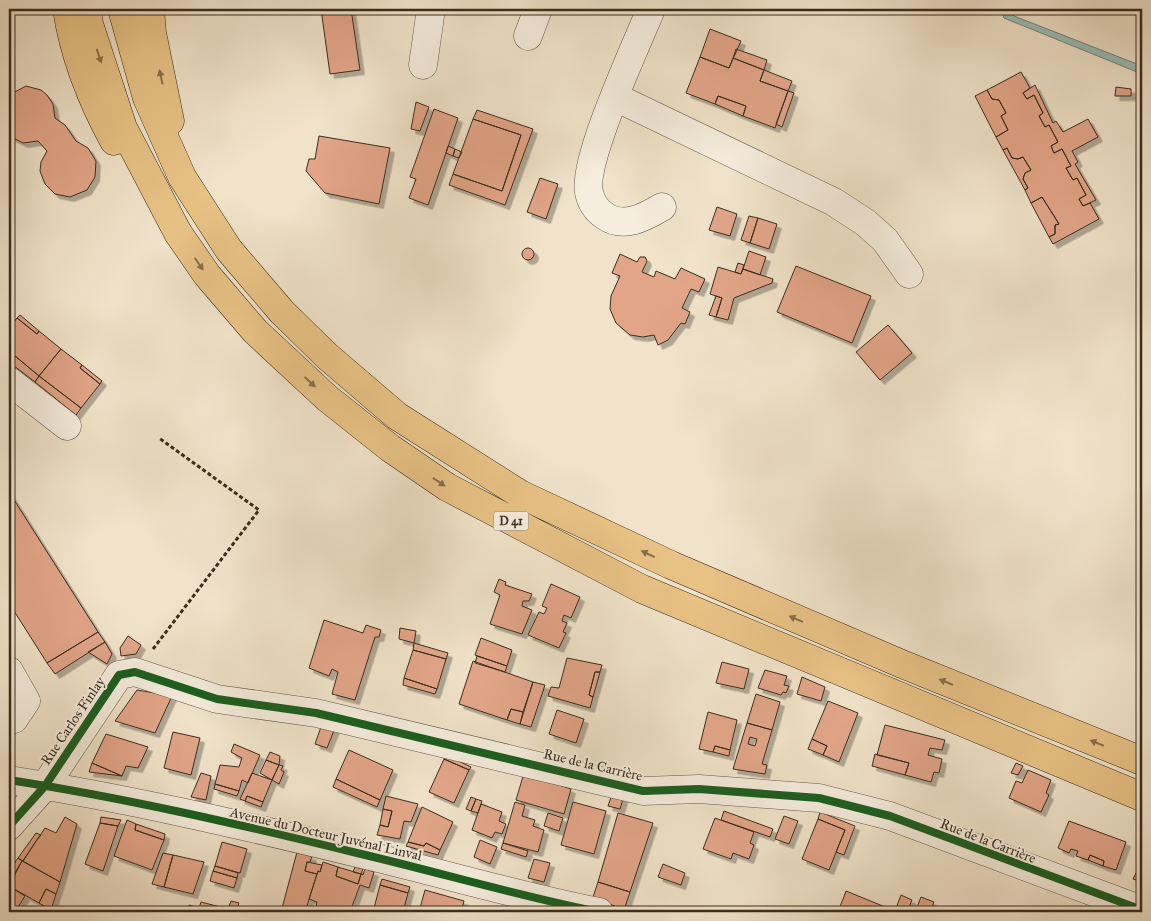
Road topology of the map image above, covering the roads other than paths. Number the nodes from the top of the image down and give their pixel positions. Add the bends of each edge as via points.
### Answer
1 (67, 9) edge
2 (87, 9) edge
3 (122, 9) edge
4 (150, 9) edge
5 (431, 9) edge
6 (538, 9) edge
7 (651, 9) edge
8 (528, 36) dead end
9 (422, 65) dead end
10 (615, 97) junction
11 (182, 177) junction
12 (662, 207) dead end
13 (178, 233) junction
14 (909, 274) dead end
15 (9, 382) edge
16 (67, 426) dead end
17 (9, 671) edge
18 (127, 673) joint
19 (9, 720) edge
20 (1142, 761) edge
21 (9, 780) edge
22 (45, 786) junction
23 (1142, 797) edge
24 (9, 826) edge
25 (1142, 910) edge
26 (599, 912) edge

1 - 13 highway via 72,38 95,107 120,151
2 -> 13 highway, D 41 via 123,128
3 - 11 highway, D 41 via 147,98
11 -> 4 highway via 152,33
5 - 9 street
6 - 8 street
7 - 10 street
10 - 12 street via 589,173 589,191 594,208 607,218 624,223 645,217
10 - 14 street via 834,202 886,240
20 -> 11 highway, D 41 via 715,584 520,494 397,416 327,356 282,312 229,250
13 -> 23 highway, D 41 via 207,275 255,331 327,398 390,448 447,487 642,589
15 - 16 street
17 - 19 street via 26,701 14,719
18 - 22 street, Rue Carlos Finlay
18 - 25 street, Rue de la Carrière via 217,699 316,713 643,791 699,789 819,798 890,816
21 - 22 street, Avenue du Docteur Juvénal Linval
22 - 24 street, Rue Carlos Finlay
22 - 26 street, Avenue du Docteur Juvénal Linval via 347,851

